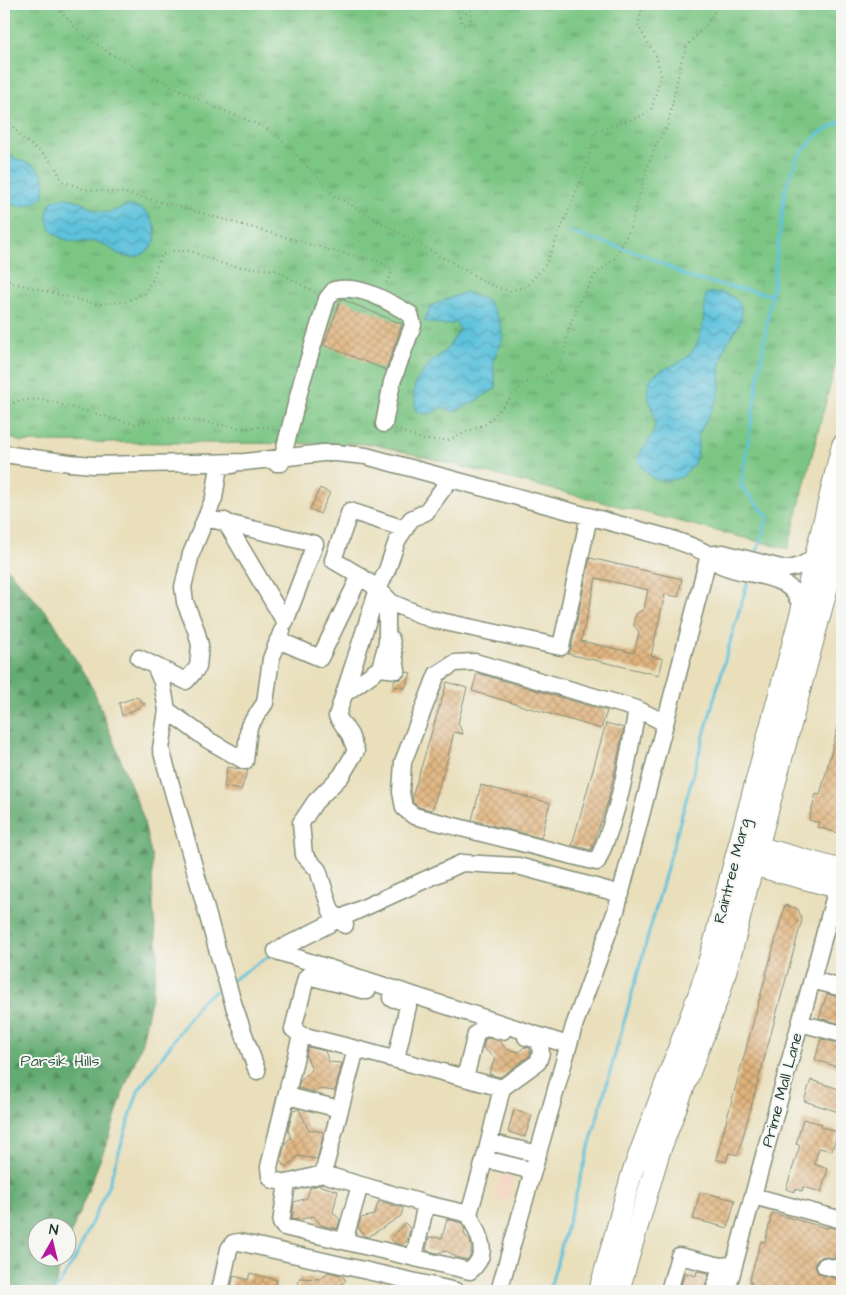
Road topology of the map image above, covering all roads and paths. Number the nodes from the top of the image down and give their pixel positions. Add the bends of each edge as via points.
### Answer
1 (53, 4) edge
2 (454, 4) edge
3 (474, 4) edge
4 (643, 4) edge
5 (719, 4) edge
6 (456, 7) junction
7 (472, 10) junction
8 (4, 115) edge
9 (4, 279) edge
10 (377, 296) junction
11 (326, 299) junction
12 (4, 408) edge
13 (384, 424) joint
14 (291, 425) junction
15 (842, 445) edge
16 (4, 454) edge
17 (282, 458) junction
18 (450, 479) junction
19 (589, 516) junction
20 (206, 518) junction
21 (225, 522) junction
22 (842, 523) edge
23 (405, 529) junction
24 (315, 544) junction
25 (709, 556) junction
26 (814, 556) junction
27 (333, 560) junction
28 (766, 571) junction
29 (360, 576) junction
30 (378, 589) junction
31 (801, 609) junction
32 (285, 622) junction
33 (278, 640) junction
34 (139, 658) dead end
35 (155, 666) junction
36 (344, 694) junction
37 (637, 709) junction
38 (167, 710) junction
39 (665, 722) junction
40 (746, 853) junction
41 (840, 882) edge
42 (622, 889) junction
43 (342, 922) junction
44 (812, 980) junction
45 (842, 988) edge
46 (800, 1023) junction
47 (842, 1034) edge
48 (301, 1035) junction
49 (568, 1045) junction
50 (356, 1049) junction
51 (396, 1059) junction
52 (257, 1071) dead end
53 (465, 1078) junction
54 (502, 1088) junction
55 (287, 1096) junction
56 (340, 1109) junction
57 (489, 1142) junction
58 (538, 1154) junction
59 (485, 1159) junction
60 (533, 1171) junction
61 (323, 1174) junction
62 (287, 1183) junction
63 (360, 1185) junction
64 (753, 1196) junction
65 (426, 1204) junction
66 (469, 1214) junction
67 (842, 1220) edge
68 (344, 1241) junction
69 (414, 1257) junction
70 (728, 1265) junction
71 (825, 1266) dead end
72 (842, 1270) edge
73 (220, 1291) edge
74 (456, 1291) edge
75 (499, 1291) edge
76 (599, 1291) edge
77 (619, 1291) edge
78 (669, 1291) edge
79 (714, 1291) edge
80 (727, 1291) edge

1 - 4 path via 84,35 109,53 206,103 266,128 287,145 335,196 491,285 509,291 527,286 546,264 584,174 595,132 634,120 651,110 661,74 656,56 638,26
2 - 6 path
3 - 7 path
5 - 13 path via 708,23 687,46 668,124 647,168 630,229 614,259 596,274 580,300 556,370 524,384 486,424 448,440 424,440
6 - 7 path via 467,13
6 - 7 path via 462,24 466,25 470,23
8 - 10 path via 21,137 55,166 62,181 84,189 124,193 172,205 378,261 390,268 391,276
9 - 11 path via 96,304 125,302 144,293 161,255 172,250 190,251 229,266 276,270
10 - 11 street via 344,288 334,290
10 - 13 street via 410,314 413,325 392,382
11 - 14 street
12 - 14 path via 18,401 41,399 134,424 172,417 241,428
14 - 17 street
15 - 26 main road, Raintree Marg
16 - 17 street via 93,465 245,462
17 - 18 street via 323,453 366,456
17 - 20 street via 281,463 219,466 214,498
18 - 19 street
18 - 23 street via 426,512 411,519
19 - 25 street via 669,538
19 - 30 street via 561,646 431,619 392,603
20 - 21 street
20 - 35 street via 183,586 185,602 200,645 198,667 186,681
21 - 24 street
21 - 32 street
22 - 40 main road, Raintree Marg via 824,598
23 - 27 street via 350,511
23 - 30 street
24 - 27 street
24 - 32 street
25 - 28 street via 724,553 743,565
25 - 39 street
26 - 28 street via 792,569
26 - 31 main road, Raintree Marg
27 - 29 street
28 - 31 street via 792,588
29 - 30 street
29 - 33 street via 320,658
30 - 36 street
30 - 36 street via 387,613 387,643 380,668
31 - 40 main road, Raintree Marg
32 - 33 street
33 - 38 street via 271,659 265,703 249,726 245,761 208,740
34 - 35 street
35 - 38 street via 162,682
36 - 43 street via 337,716 356,751 301,824 304,855 318,870 331,911
37 - 37 street via 475,662 455,663 437,674 403,762 401,792 404,808 414,816 597,862 608,838 627,769
37 - 39 street
38 - 52 street via 161,749 227,984
39 - 42 street
40 - 41 main road
40 - 76 main road, Raintree Marg via 701,987 641,1148
40 - 77 main road, Raintree Marg via 734,943 720,992 651,1179
41 - 44 street, Prime Mall Lane
42 - 43 street via 518,866 462,863
42 - 49 street
43 - 49 street via 276,951
44 - 45 street
44 - 46 street, Prime Mall Lane
46 - 47 street
46 - 64 street, Prime Mall Lane
48 - 50 street
48 - 51 street via 293,1030 306,978 310,976 406,1002 408,1006
48 - 55 street
49 - 58 street
50 - 51 street
50 - 56 street
51 - 53 street
53 - 54 street
53 - 54 street via 479,1030 486,1027 540,1040 538,1062
54 - 57 street
55 - 56 street
55 - 62 street via 269,1167 273,1180
56 - 61 street
57 - 58 street
57 - 59 street
58 - 60 street
59 - 60 street
59 - 66 street
60 - 75 street
61 - 62 street
61 - 63 street
62 - 68 street via 281,1218 284,1227
63 - 65 street
63 - 68 street
64 - 67 street
64 - 70 street, Prime Mall Lane
65 - 66 street
65 - 69 street
66 - 69 street via 482,1249 478,1265 470,1271
68 - 69 street
70 - 78 street via 679,1256
70 - 79 street
70 - 80 street, Prime Mall Lane
71 - 72 street
73 - 74 street via 229,1249 233,1243 239,1242

